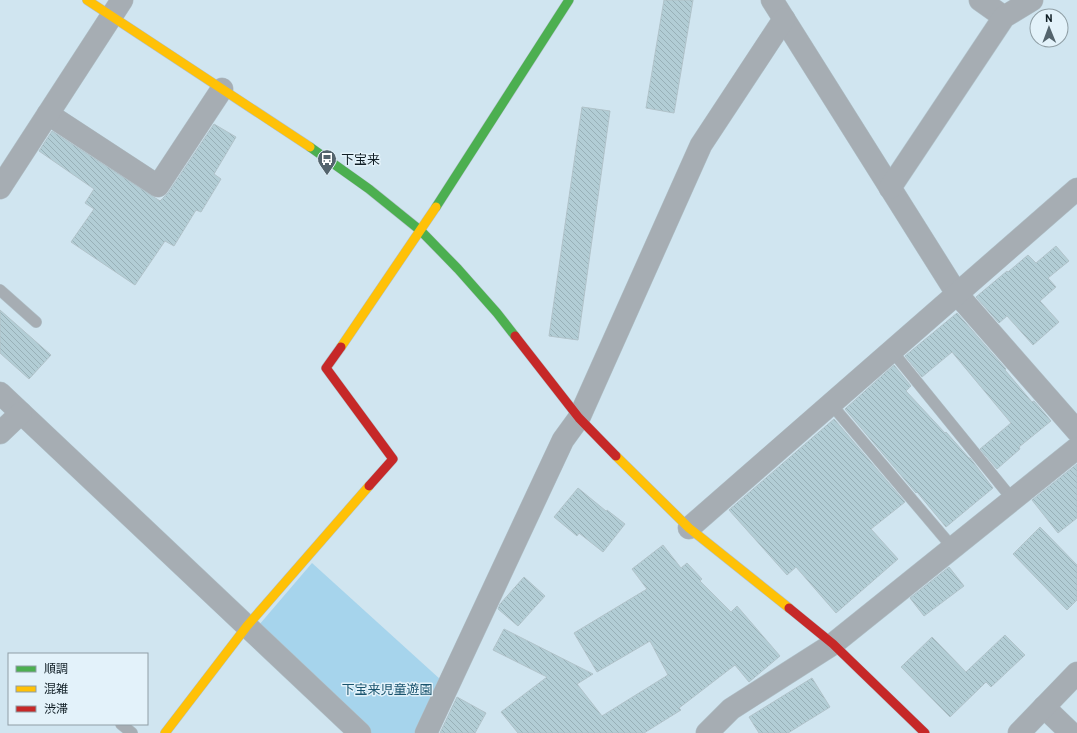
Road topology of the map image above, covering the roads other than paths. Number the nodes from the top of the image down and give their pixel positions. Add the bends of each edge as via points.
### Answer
1 (87, 0) edge
2 (569, 0) edge
3 (772, 0) edge
4 (980, 0) edge
5 (1032, 0) edge
6 (117, 8) edge
7 (1004, 17) junction
8 (784, 19) junction
9 (222, 89) junction
10 (48, 114) junction
11 (0, 188) edge
12 (890, 188) junction
13 (1077, 189) edge
14 (420, 231) junction
15 (0, 290) edge
16 (957, 294) junction
17 (36, 322) dead end
18 (892, 352) junction
19 (0, 393) edge
20 (831, 404) junction
21 (21, 413) junction
22 (579, 418) junction
23 (1077, 431) edge
24 (0, 433) edge
25 (1077, 448) edge
26 (1013, 500) junction
27 (689, 528) junction
28 (953, 548) junction
29 (247, 626) junction
30 (833, 644) junction
31 (1077, 673) edge
32 (1049, 712) junction
33 (122, 725) edge
34 (132, 733) edge
35 (165, 733) edge
36 (360, 733) edge
37 (426, 733) edge
38 (707, 733) edge
39 (925, 733) edge
40 (1019, 733) edge
41 (1039, 733) edge
42 (1072, 733) edge

1 - 6 street
2 - 14 street
3 - 8 street
4 - 7 street
5 - 7 street
6 - 9 street
6 - 10 street
7 - 12 street
8 - 12 street
8 - 22 street via 701,145
9 - 10 street via 158,186
9 - 14 street via 322,155
10 - 11 street
12 - 16 street
13 - 16 street
14 - 22 street via 458,269 496,313
14 - 29 street via 326,368 393,459
15 - 17 lane
16 - 18 street
16 - 23 street
18 - 20 street
18 - 26 lane
19 - 21 street
20 - 27 street
20 - 28 lane
21 - 24 street
21 - 29 street
22 - 27 street
22 - 37 street via 563,440
25 - 26 street
26 - 28 street
27 - 30 street
28 - 30 street
29 - 35 street
29 - 36 street
30 - 38 street via 731,709
30 - 39 street
31 - 32 street
32 - 40 street
32 - 41 street
32 - 42 street
33 - 34 lane

